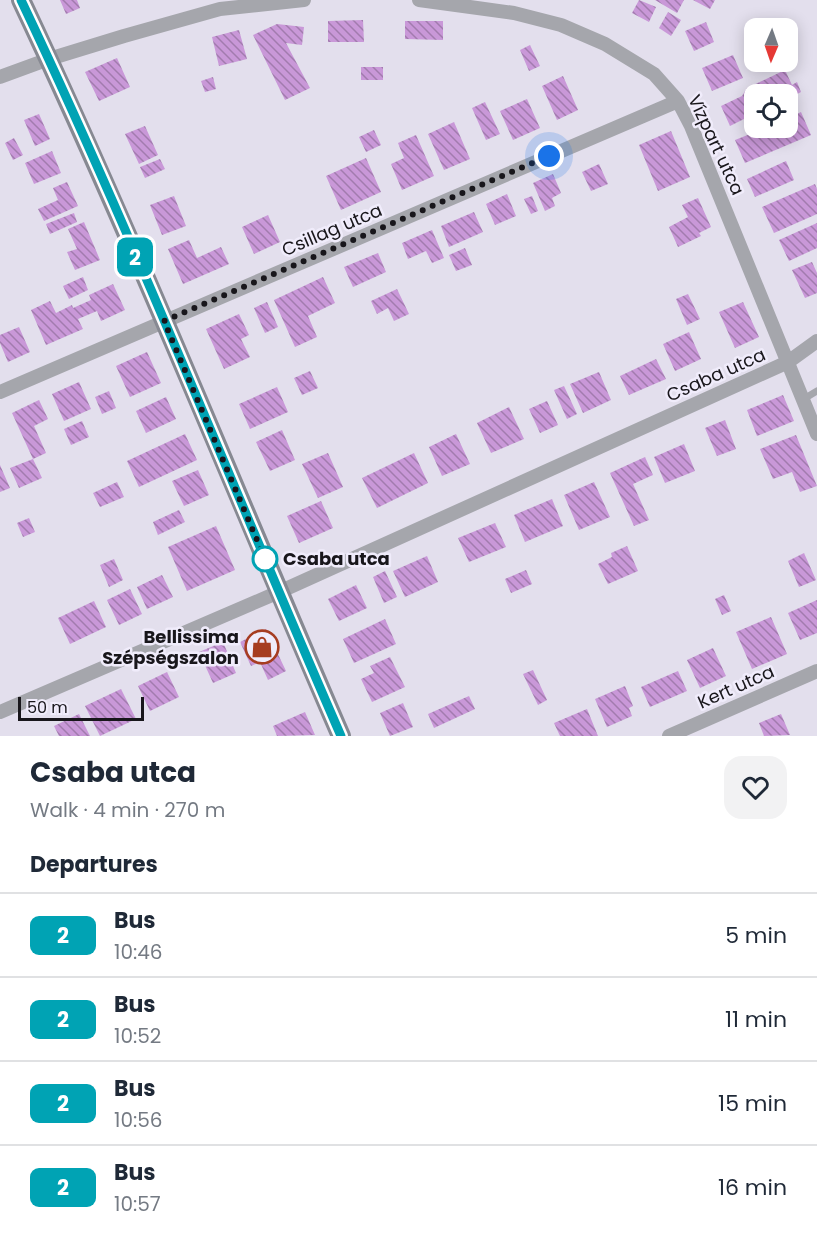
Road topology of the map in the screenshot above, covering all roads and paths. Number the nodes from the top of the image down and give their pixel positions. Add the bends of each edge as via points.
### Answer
1 (21, 0) edge
2 (304, 0) edge
3 (419, 0) edge
4 (49, 59) junction
5 (0, 78) edge
6 (678, 101) junction
7 (164, 321) junction
8 (817, 341) edge
9 (788, 362) junction
10 (817, 391) edge
11 (0, 392) edge
12 (802, 400) junction
13 (817, 434) edge
14 (279, 592) junction
15 (817, 671) edge
16 (0, 712) edge
17 (341, 736) edge
18 (669, 736) edge

1 - 4 street
2 - 4 street via 220,9
3 - 6 street, Vízpart utca via 513,13 561,25 645,67
4 - 5 street
4 - 7 street
6 - 7 street, Csillag utca
6 - 9 street, Vízpart utca
7 - 11 street, Csillag utca
7 - 14 street
8 - 9 street, Csaba utca
9 - 12 street, Vízpart utca
9 - 14 street, Csaba utca
10 - 12 lane
12 - 13 street, Vízpart utca
14 - 16 street, Csaba utca
14 - 17 street
15 - 18 street, Kert utca

